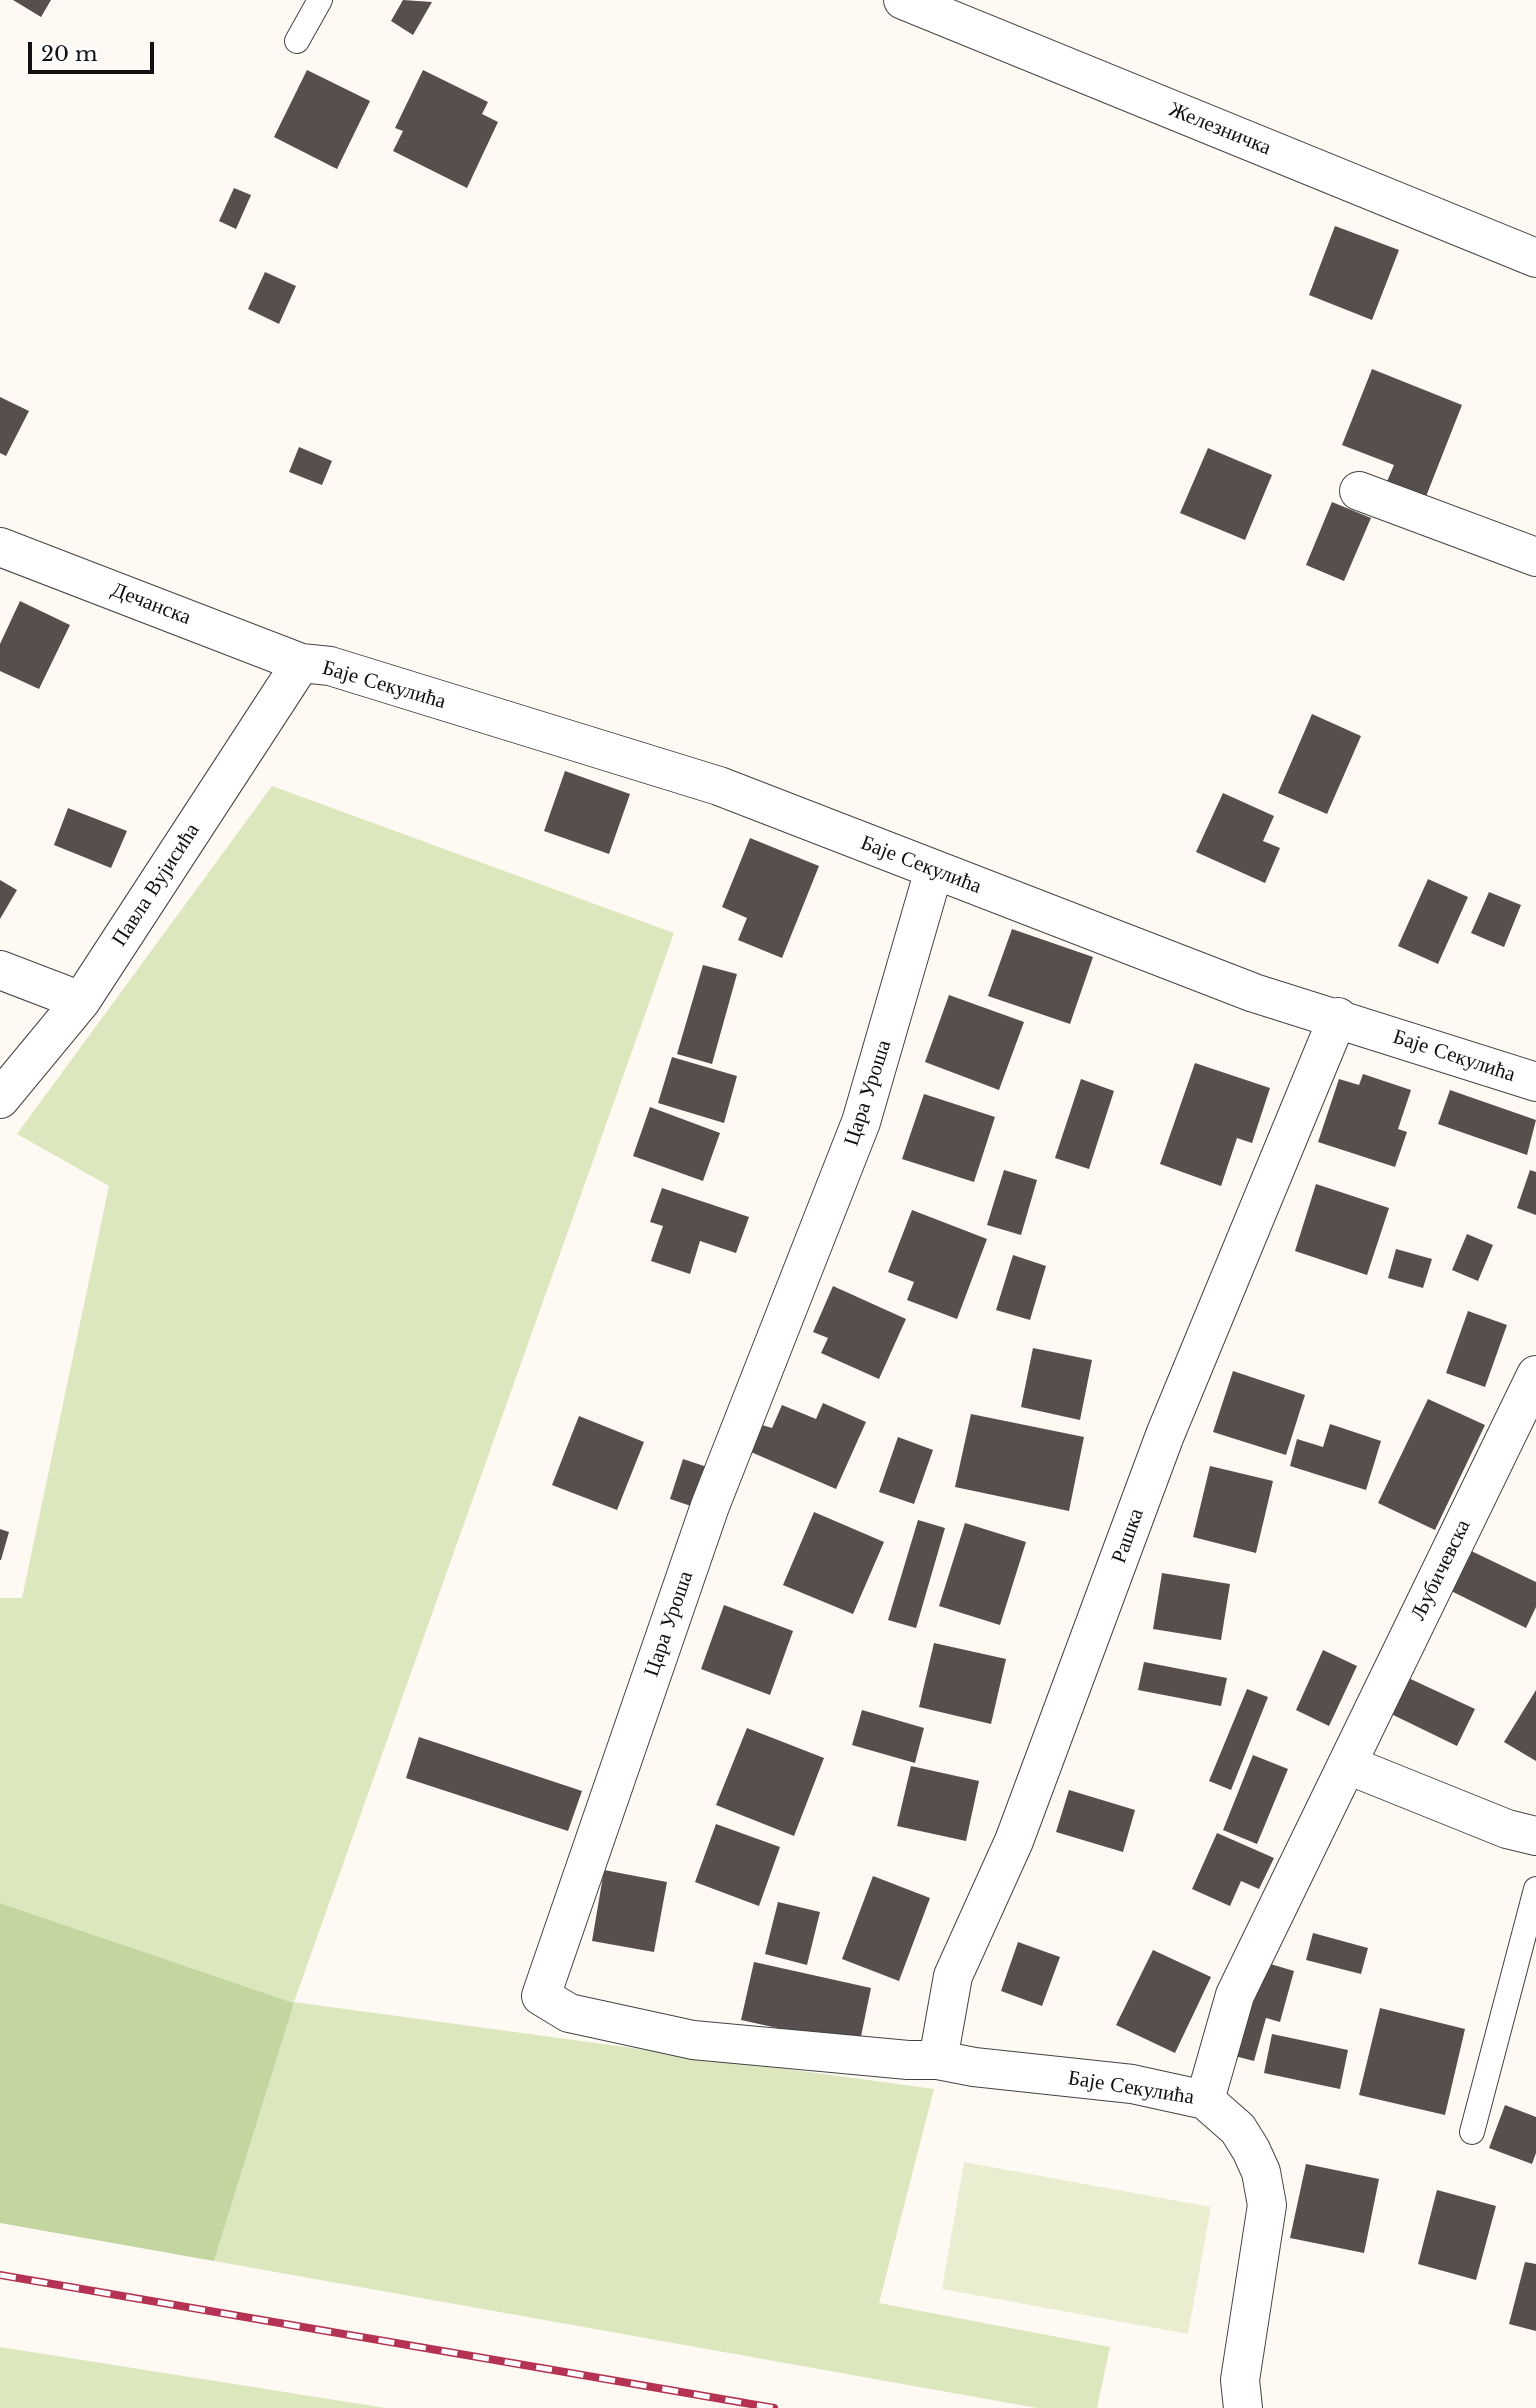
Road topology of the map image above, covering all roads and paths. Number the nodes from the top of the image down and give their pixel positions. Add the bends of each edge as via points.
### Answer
1 (320, 0) edge
2 (903, 0) edge
3 (297, 41) dead end
4 (1536, 258) edge
5 (1359, 491) dead end
6 (1533, 544) edge
7 (0, 547) edge
8 (301, 663) junction
9 (934, 870) junction
10 (0, 970) edge
11 (81, 1001) junction
12 (1338, 1017) junction
13 (1536, 1082) edge
14 (0, 1098) edge
15 (1536, 1375) edge
16 (1348, 1765) junction
17 (1536, 1836) edge
18 (1536, 1889) edge
19 (937, 2060) junction
20 (1205, 2100) junction
21 (1472, 2132) dead end
22 (1244, 2408) edge

1 - 3 lane
2 - 4 street, Железничка
5 - 6 street
7 - 8 street, Дечанска
8 - 9 street, Баје Секулића via 330,666 719,786
8 - 11 street, Павла Вујисића
9 - 12 street, Баје Секулића via 1254,992
9 - 19 street, Цара Уроша via 861,1122 710,1506 541,1996 569,2013 693,2040
10 - 11 street
11 - 14 street, Павла Вујисића
12 - 13 street, Баје Секулића
12 - 19 street, Рашка via 1165,1435 1014,1841 953,1976
15 - 16 street, Љубичевска
16 - 17 street via 1507,1829
16 - 20 street, Љубичевска via 1235,1995
18 - 21 lane
19 - 20 street, Баје Секулића via 1132,2084
20 - 22 street, Баје Секулића via 1238,2129 1251,2150 1267,2205 1240,2380

